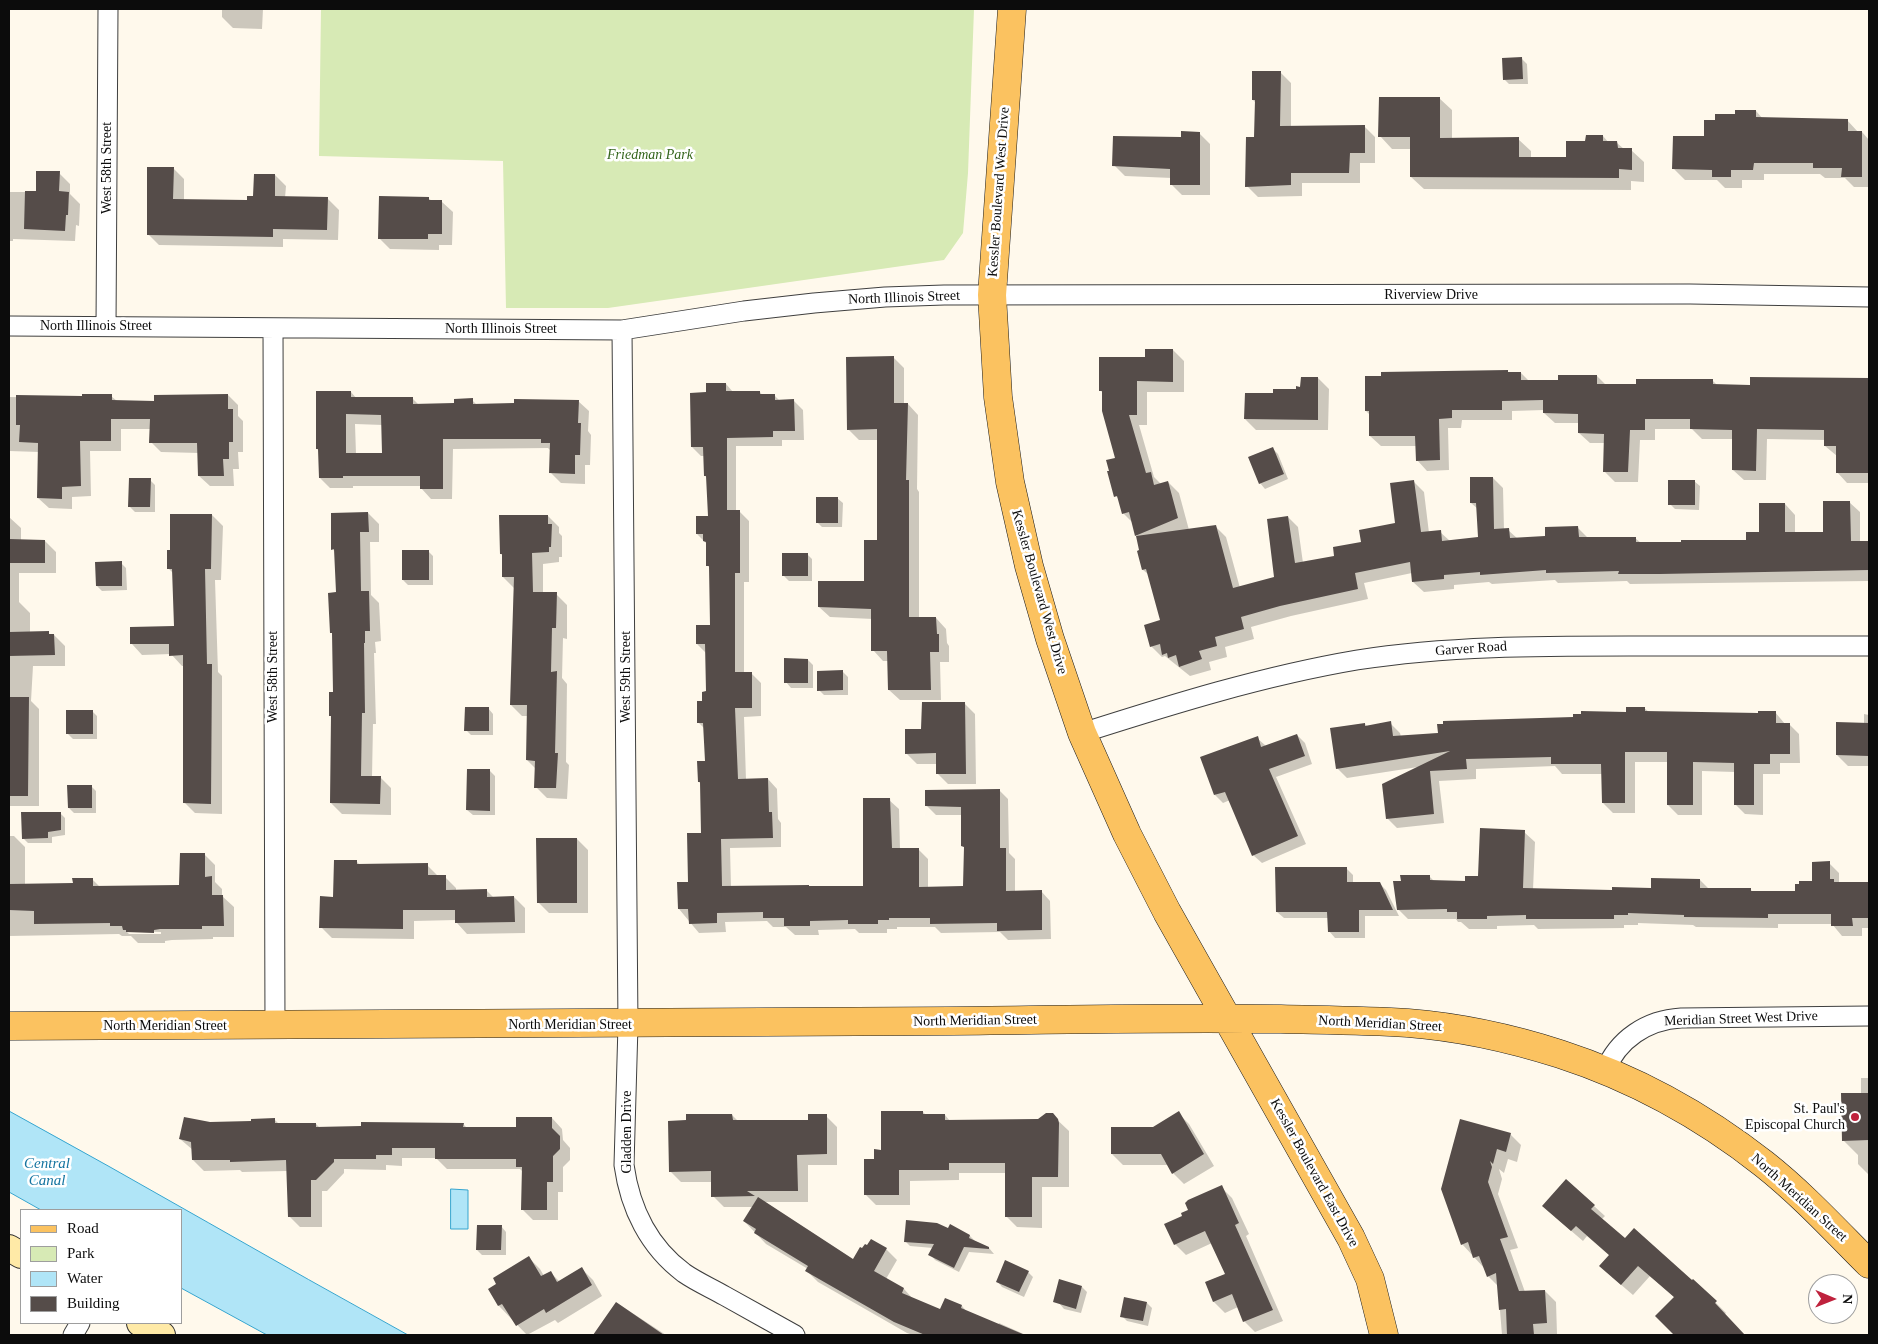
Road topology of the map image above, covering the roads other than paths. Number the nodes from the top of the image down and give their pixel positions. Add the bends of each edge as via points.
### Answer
1 (108, 9) edge
2 (1012, 9) edge
3 (992, 295) junction
4 (1869, 297) edge
5 (9, 326) edge
6 (106, 326) junction
7 (273, 328) junction
8 (622, 330) junction
9 (1869, 646) edge
10 (1082, 733) junction
11 (1869, 1016) edge
12 (1227, 1018) junction
13 (628, 1025) junction
14 (9, 1026) edge
15 (275, 1026) junction
16 (1606, 1071) junction
17 (9, 1248) edge
18 (20, 1254) edge
19 (1869, 1264) edge
20 (79, 1324) edge
21 (142, 1324) edge
22 (73, 1335) edge
23 (162, 1335) edge
24 (796, 1335) edge
25 (1384, 1335) edge

1 - 6 street, West 58th Street
2 - 3 main road, Kessler Boulevard West Drive
3 - 4 street, Riverview Drive via 1690,294
3 - 8 street, North Illinois Street via 814,303
3 - 10 main road, Kessler Boulevard West Drive via 998,397 1015,506 1043,618
5 - 6 street, North Illinois Street
6 - 7 street, North Illinois Street
7 - 8 street, North Illinois Street
7 - 15 street, West 58th Street
8 - 13 street, West 59th Street
9 - 10 street, Garver Road via 1540,646 1412,653 1243,684
10 - 12 main road, Kessler Boulevard West Drive via 1131,842
11 - 16 street, Meridian Street West Drive via 1659,1020 1628,1038
12 - 13 main road, North Meridian Street
12 - 16 main road, North Meridian Street via 1387,1022 1449,1028 1522,1043
12 - 25 main road, Kessler Boulevard East Drive via 1362,1258
13 - 15 main road, North Meridian Street
13 - 24 street, Gladden Drive via 624,1165 630,1197 642,1224 669,1261 686,1274
14 - 15 main road, North Meridian Street
16 - 19 main road, North Meridian Street via 1668,1100 1748,1152 1797,1193
17 - 18 main road
20 - 22 street
21 - 23 main road

